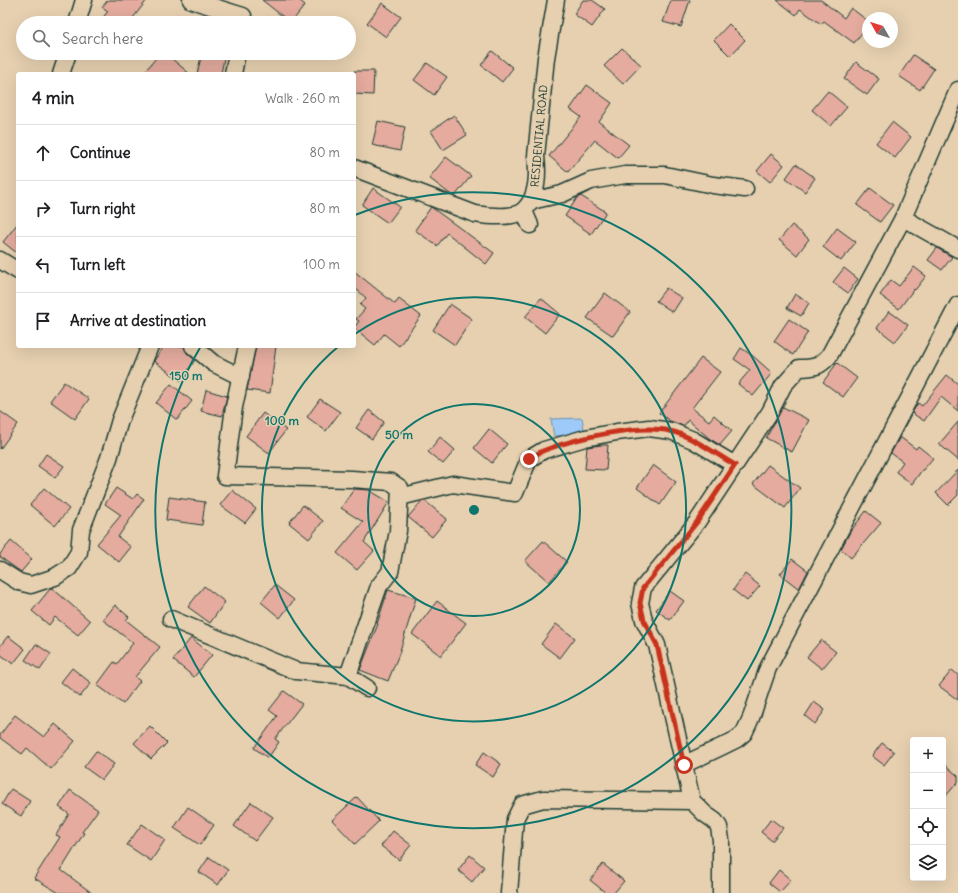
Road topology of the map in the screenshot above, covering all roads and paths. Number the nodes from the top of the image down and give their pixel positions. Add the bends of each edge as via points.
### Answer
1 (84, 0) edge
2 (191, 0) edge
3 (556, 0) edge
4 (79, 16) edge
5 (242, 16) edge
6 (66, 60) edge
7 (236, 60) edge
8 (62, 72) edge
9 (233, 72) edge
10 (958, 90) edge
11 (356, 169) edge
12 (744, 190) dead end
13 (528, 212) junction
14 (903, 218) junction
15 (958, 249) edge
16 (0, 260) edge
17 (16, 270) edge
18 (958, 305) edge
19 (149, 348) edge
20 (195, 348) edge
21 (247, 348) edge
22 (240, 377) junction
23 (735, 465) junction
24 (400, 497) junction
25 (0, 570) edge
26 (171, 619) dead end
27 (348, 676) junction
28 (367, 688) dead end
29 (684, 765) junction
30 (692, 801) junction
31 (509, 893) edge
32 (721, 893) edge

1 - 4 street
2 - 5 street
3 - 13 street, RESIDENTIAL ROAD via 545,65 536,156 538,169
6 - 8 street
7 - 9 street
10 - 14 street
11 - 13 street via 476,214 494,217
12 - 13 street via 665,175 625,175 591,181
14 - 15 street
14 - 23 street via 829,356 821,365 799,368 783,386 770,412
16 - 17 street
18 - 29 street via 768,668 744,733
19 - 25 street via 120,420 109,458 81,530 79,552 69,568 31,585 19,582
20 - 22 street via 213,363
21 - 22 street
22 - 24 street via 225,476 310,477 391,482 400,488
23 - 24 street via 685,437 671,431 649,428 585,438 544,450 529,459 515,493 453,484
23 - 29 street via 697,522 643,588 640,603 644,620 657,645
24 - 27 street via 398,531 390,572 379,586
26 - 27 street via 296,671
27 - 28 street
29 - 30 street
30 - 31 street via 543,799 522,805 515,819
30 - 32 street via 715,821 718,827 721,840

